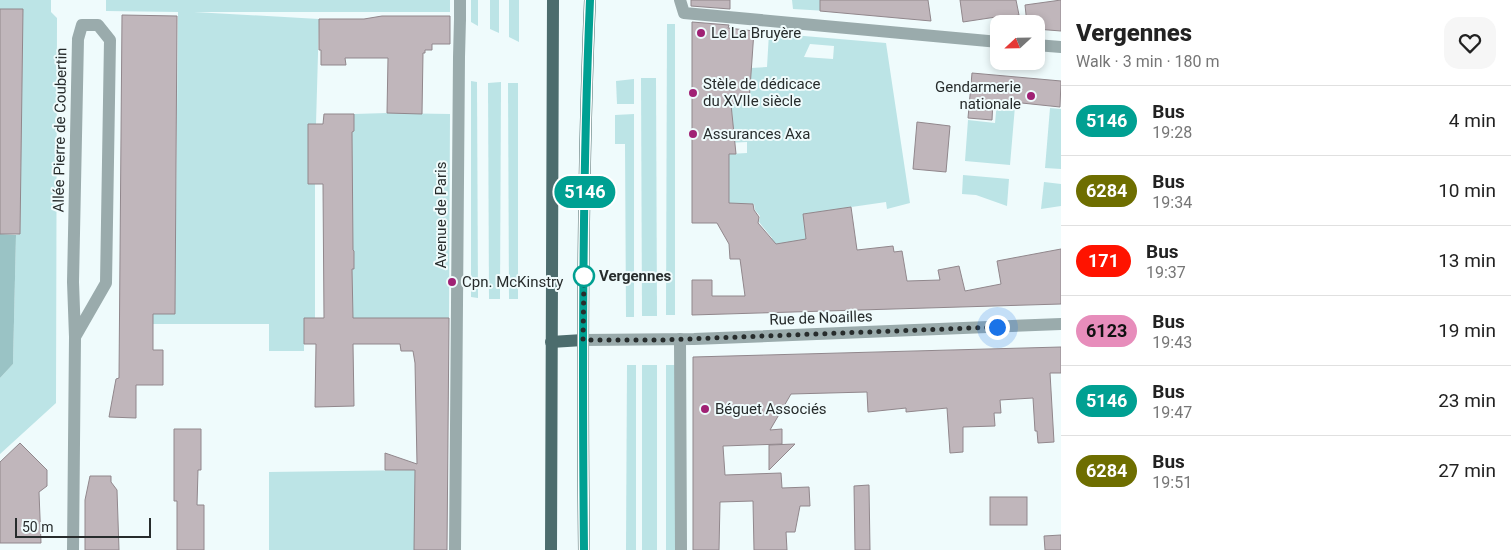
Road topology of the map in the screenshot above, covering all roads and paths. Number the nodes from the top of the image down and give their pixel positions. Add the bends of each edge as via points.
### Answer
1 (460, 0) edge
2 (554, 0) edge
3 (590, 0) edge
4 (680, 0) edge
5 (990, 41) edge
6 (1045, 46) edge
7 (1061, 47) edge
8 (1061, 324) edge
9 (75, 337) junction
10 (680, 339) junction
11 (583, 340) junction
12 (551, 342) junction
13 (73, 550) edge
14 (455, 550) edge
15 (551, 550) edge
16 (584, 550) edge
17 (680, 550) edge

1 - 14 street, Avenue de Paris
2 - 12 main road
3 - 11 main road
4 - 5 street via 684,13
6 - 7 street
8 - 10 street, Rue de Noailles
9 - 9 street, Allée Pierre de Coubertin via 106,282 110,40 98,25 82,25 78,39 73,282
9 - 13 street, Allée Pierre de Coubertin
10 - 11 street, Rue de Noailles
10 - 17 street
11 - 12 main road
11 - 16 main road
12 - 15 main road

